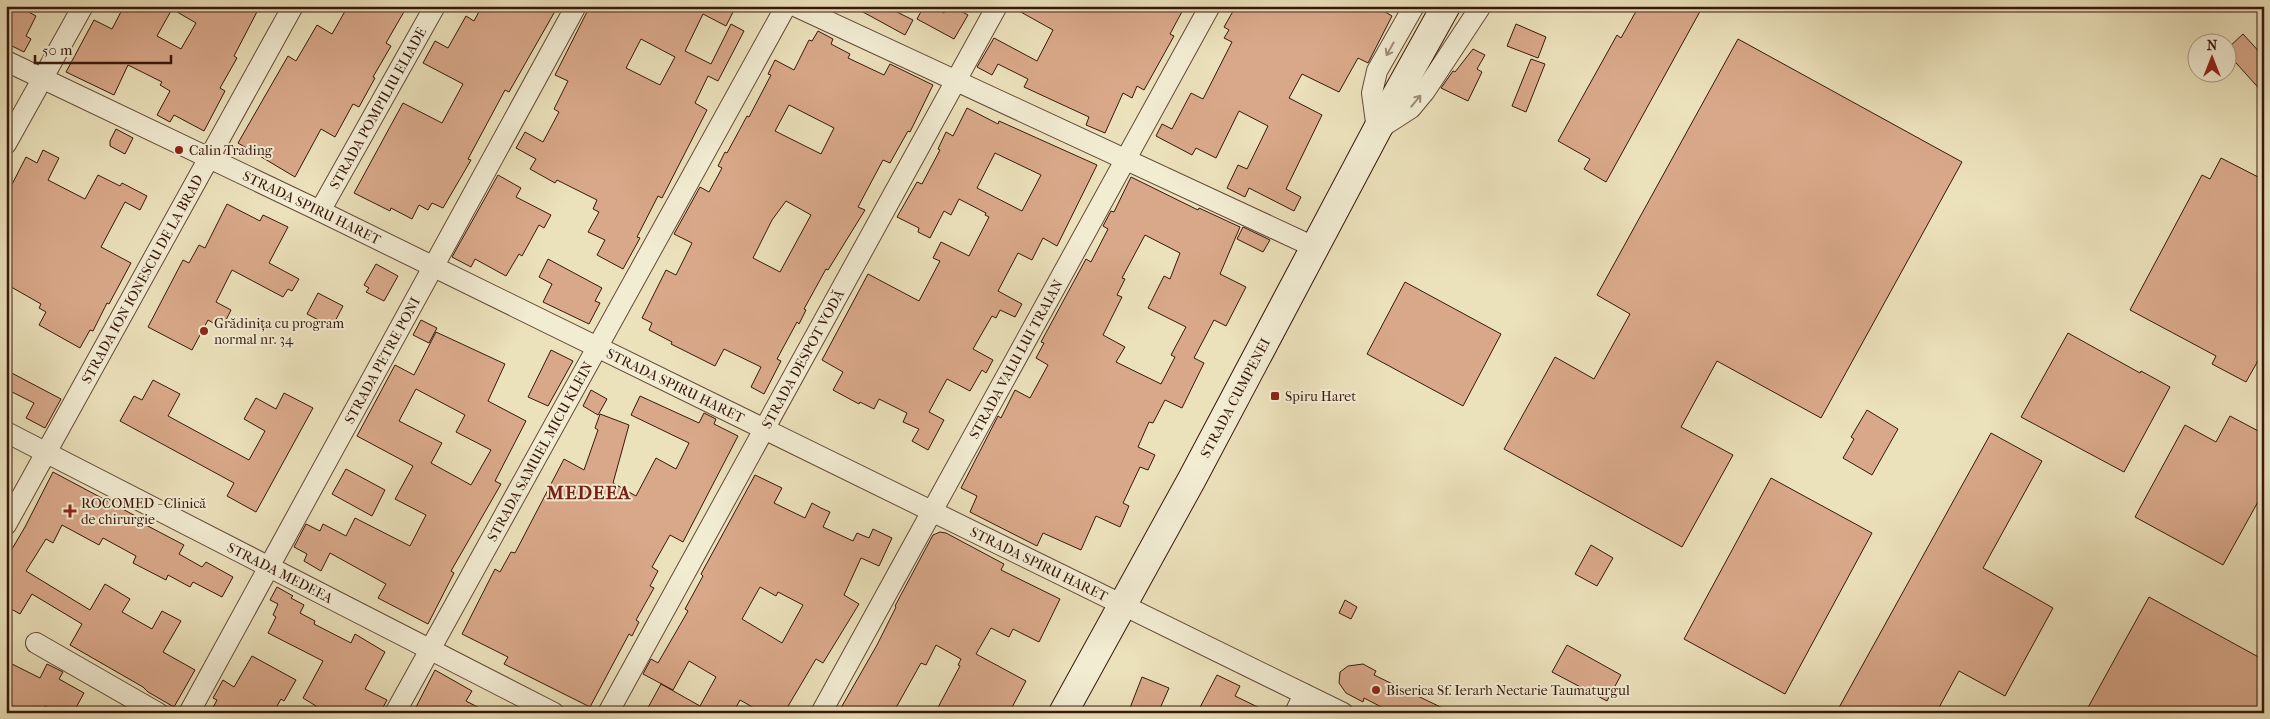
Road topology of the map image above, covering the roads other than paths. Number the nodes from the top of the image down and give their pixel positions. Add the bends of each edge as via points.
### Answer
1 (83, 6) edge
2 (293, 6) edge
3 (435, 6) edge
4 (576, 6) edge
5 (786, 6) edge
6 (795, 6) edge
7 (997, 6) edge
8 (1210, 6) edge
9 (1414, 6) edge
10 (1446, 6) edge
11 (1480, 6) edge
12 (6, 62) edge
13 (43, 79) junction
14 (956, 81) junction
15 (1377, 130) junction
16 (6, 144) edge
17 (209, 158) junction
18 (1125, 160) junction
19 (320, 211) junction
20 (1314, 246) junction
21 (434, 267) junction
22 (597, 347) junction
23 (765, 428) junction
24 (6, 432) edge
25 (46, 453) junction
26 (932, 510) junction
27 (6, 526) edge
28 (269, 567) junction
29 (1124, 604) junction
30 (36, 643) dead end
31 (430, 650) junction
32 (1304, 694) junction
33 (158, 713) edge
34 (188, 713) edge
35 (395, 713) edge
36 (554, 713) edge
37 (608, 713) edge
38 (821, 713) edge
39 (1063, 713) edge
40 (1295, 713) edge
41 (1343, 713) edge

1 - 13 street
2 - 17 street, STRADA ION IONESCU DE LA BRAD
3 - 19 street, STRADA POMPILIU ELIADE
4 - 21 street, STRADA PETRE PONI
5 - 22 street, STRADA SAMUEL MICU KLEIN
6 - 14 street
7 - 14 street, STRADA DESPOT VODĂ
8 - 18 street, STRADA VALU LUI TRAIAN
9 -> 15 street via 1377,71 1372,93
10 - 15 main road, STRADA CUMPENEI
15 -> 11 street via 1411,108 1421,96
12 - 13 street, STRADA SPIRU HARET
13 - 16 street
13 - 17 street, STRADA SPIRU HARET
14 - 18 street
14 - 23 street, STRADA DESPOT VODĂ
15 - 20 main road, STRADA CUMPENEI
17 - 19 street, STRADA SPIRU HARET
17 - 25 street, STRADA ION IONESCU DE LA BRAD
18 - 20 street
18 - 26 street, STRADA VALU LUI TRAIAN
19 - 21 street, STRADA SPIRU HARET
20 - 29 main road, STRADA CUMPENEI
21 - 22 street, STRADA SPIRU HARET
21 - 28 street, STRADA PETRE PONI
22 - 23 street, STRADA SPIRU HARET
22 - 31 street, STRADA SAMUEL MICU KLEIN
23 - 26 street, STRADA SPIRU HARET
23 - 37 street, STRADA DESPOT VODĂ
24 - 25 street, STRADA MEDEEA
25 - 27 street, STRADA ION IONESCU DE LA BRAD
25 - 28 street, STRADA MEDEEA
26 - 29 street, STRADA SPIRU HARET
26 - 38 street, STRADA VALU LUI TRAIAN
28 - 31 street, STRADA MEDEEA
28 - 34 street, STRADA PETRE PONI
29 - 32 street, STRADA SPIRU HARET
29 - 39 main road, STRADA CUMPENEI
30 - 33 street
31 - 35 street, STRADA SAMUEL MICU KLEIN
31 - 36 street, STRADA MEDEEA
32 - 40 street
32 - 41 street, STRADA SPIRU HARET

